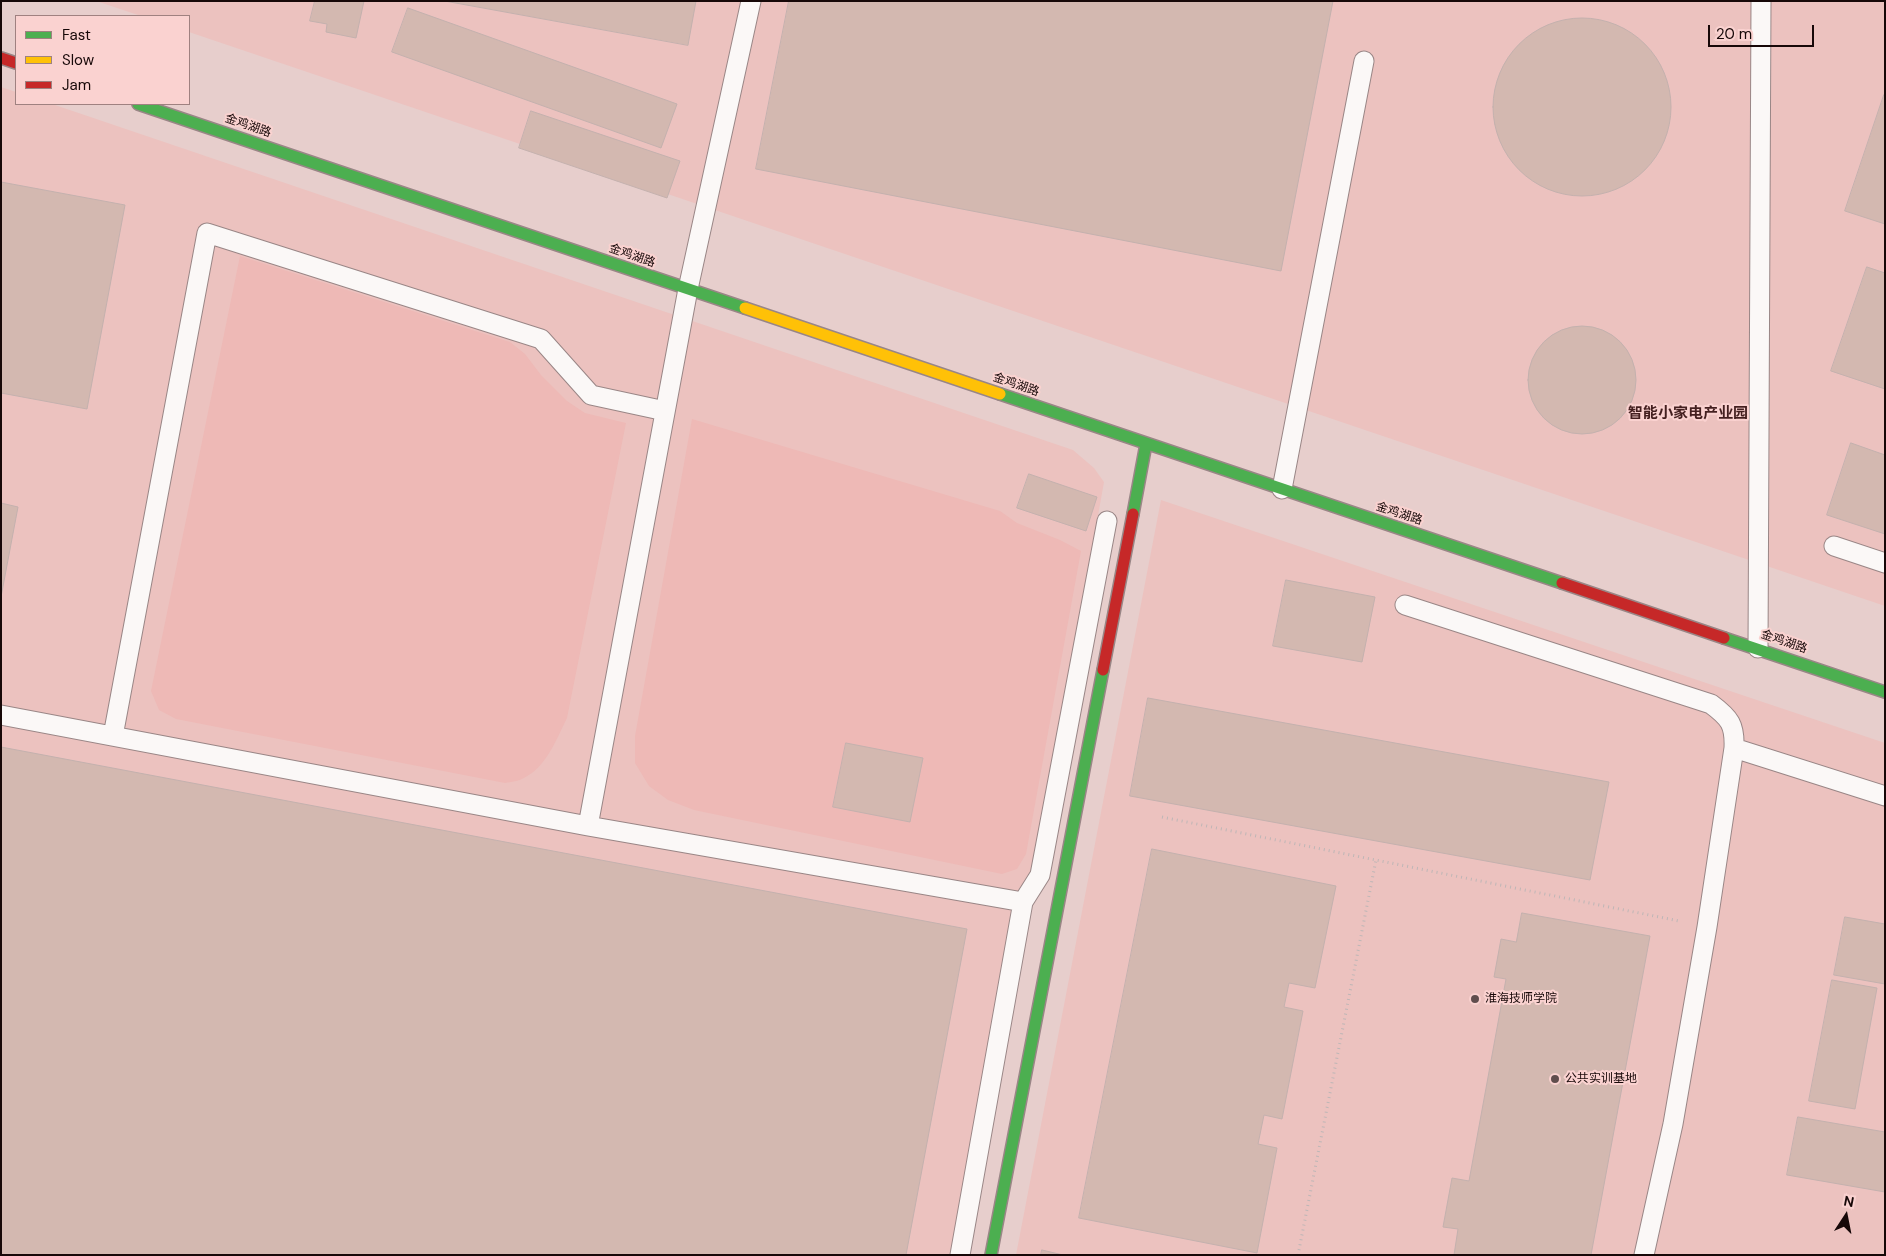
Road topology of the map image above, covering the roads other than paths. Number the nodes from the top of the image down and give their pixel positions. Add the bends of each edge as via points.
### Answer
1 (751, 1) edge
2 (1761, 1) edge
3 (1, 58) edge
4 (1364, 61) dead end
5 (15, 63) edge
6 (141, 105) edge
7 (688, 290) junction
8 (665, 411) junction
9 (1146, 444) junction
10 (1282, 489) junction
11 (1106, 521) dead end
12 (1834, 546) dead end
13 (1885, 563) edge
14 (1405, 605) dead end
15 (1758, 648) junction
16 (1885, 692) edge
17 (1, 715) edge
18 (113, 736) junction
19 (1734, 748) junction
20 (1885, 796) edge
21 (588, 826) junction
22 (1023, 902) junction
23 (960, 1255) edge
24 (991, 1255) edge
25 (1644, 1255) edge

1 - 7 lane
2 - 15 lane
3 - 5 street
4 - 10 lane
6 - 7 street, 金鸡湖路
7 - 8 lane
7 - 9 street, 金鸡湖路
8 - 18 lane via 591,395 541,339 207,233
8 - 21 lane
9 - 10 street, 金鸡湖路
9 - 24 street
10 - 15 street, 金鸡湖路
11 - 22 lane via 1040,874
12 - 13 lane
14 - 19 lane via 1711,704 1727,716 1735,733
15 - 16 street, 金鸡湖路
17 - 18 lane
18 - 21 lane
19 - 20 lane
19 - 25 lane via 1673,1124
21 - 22 lane
22 - 23 lane

